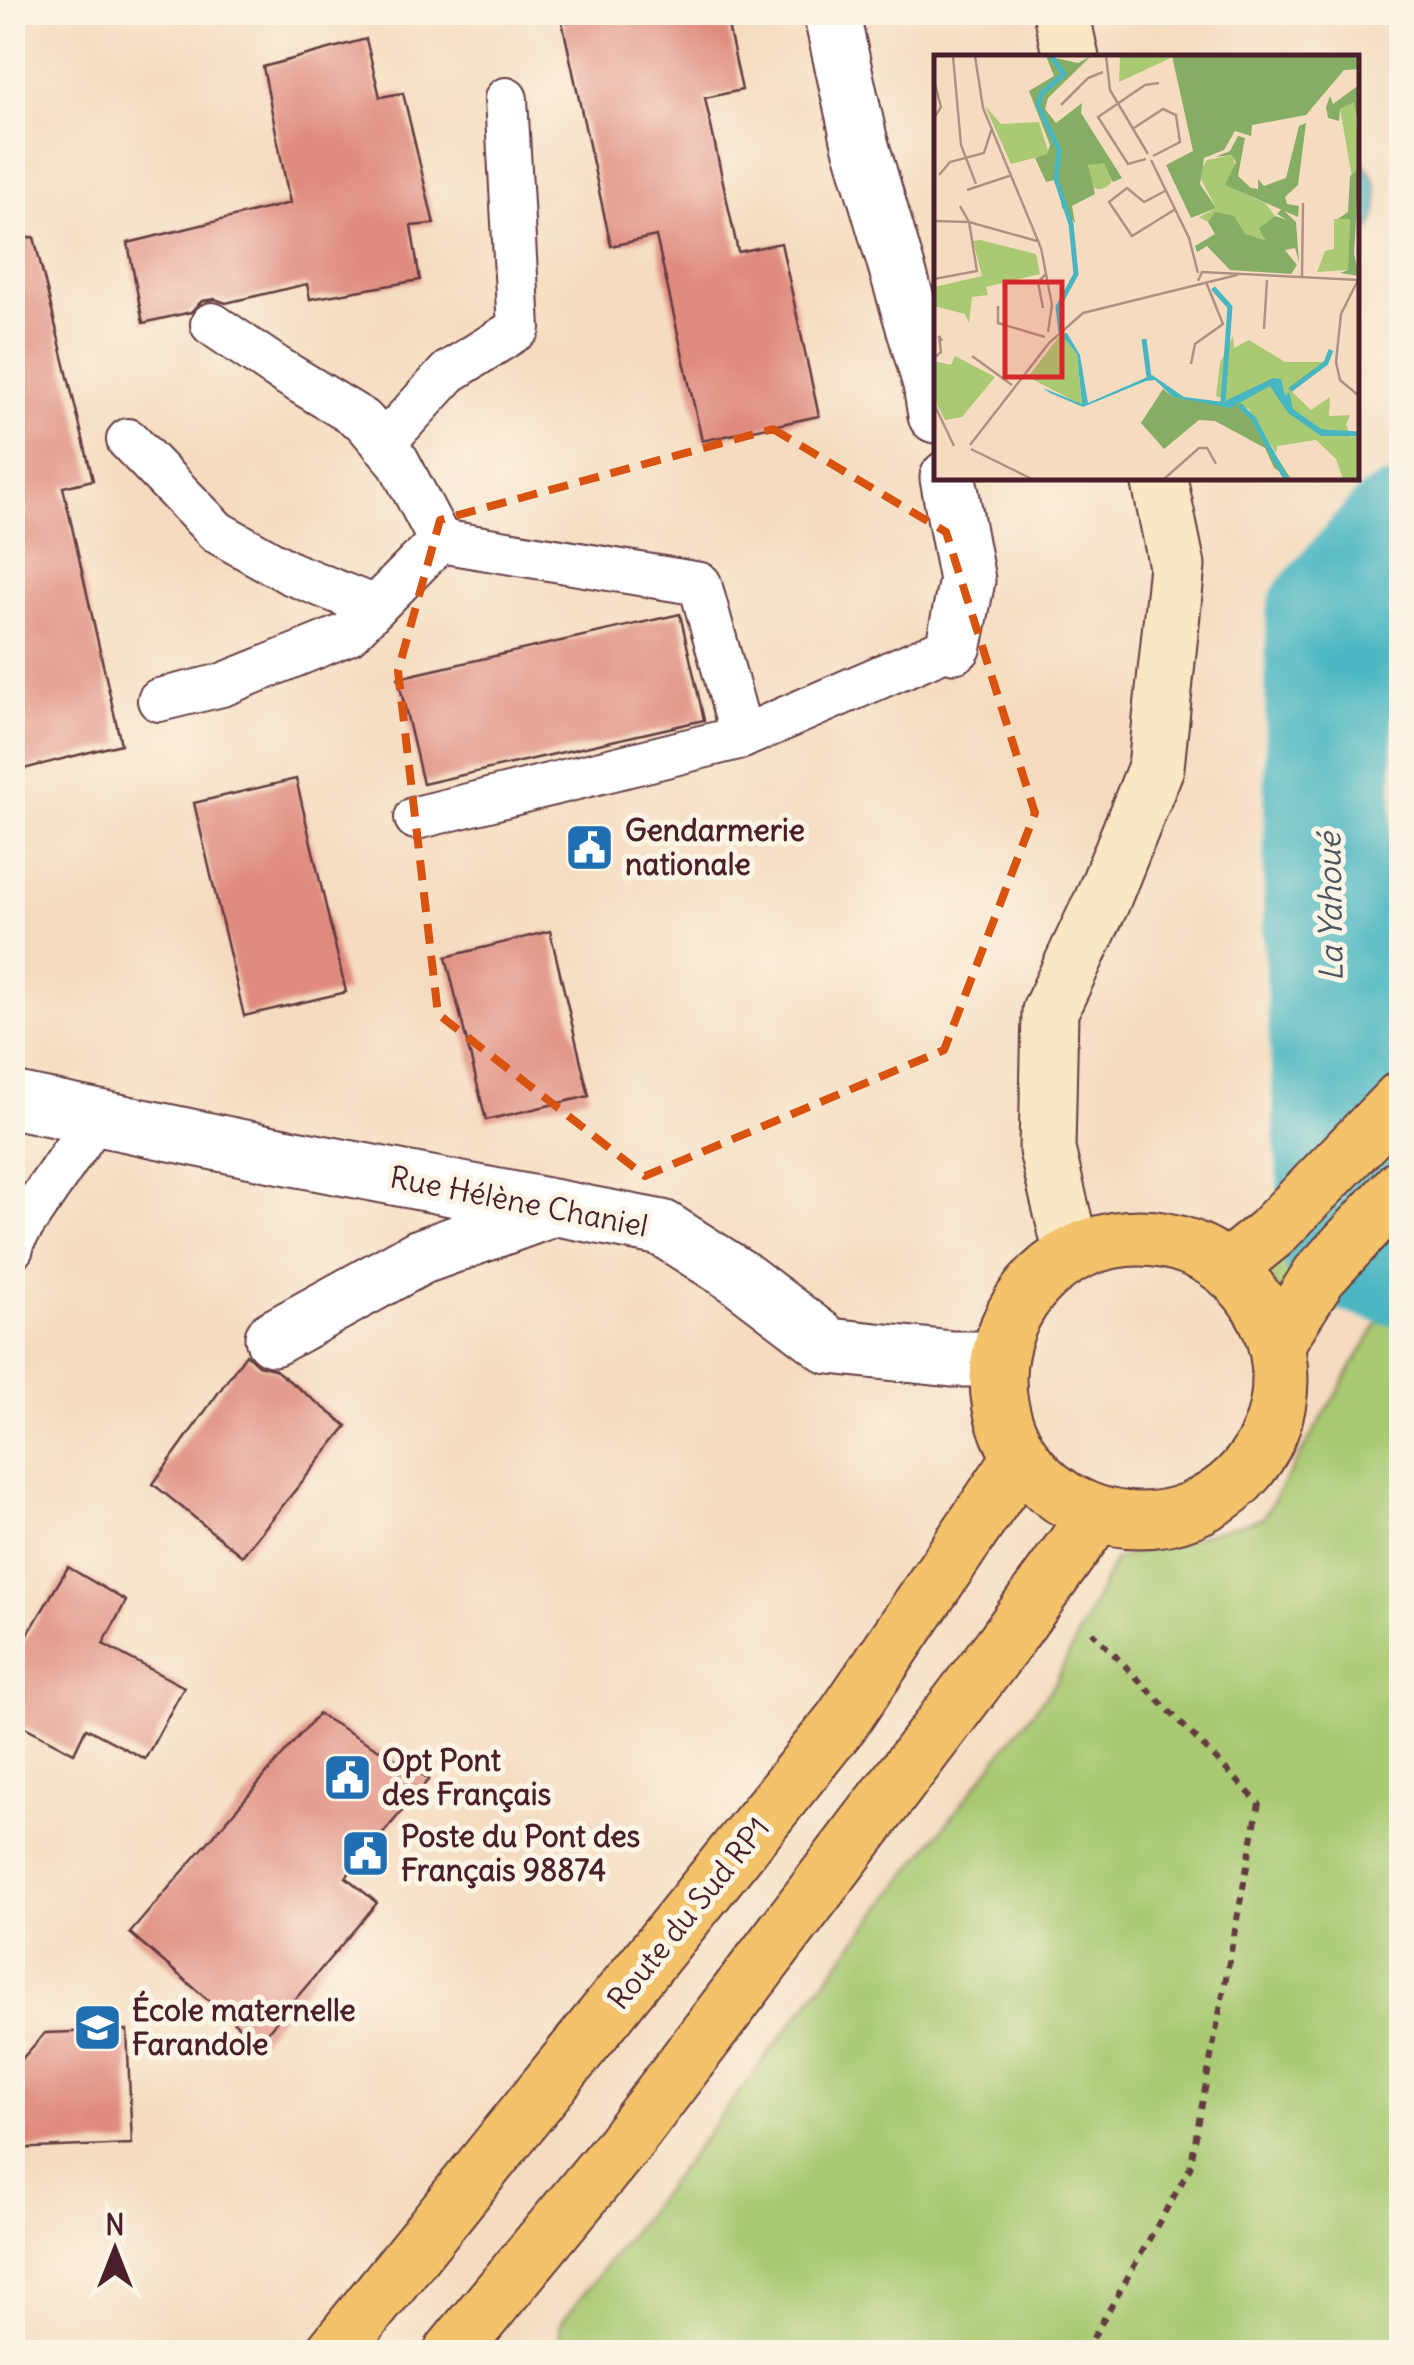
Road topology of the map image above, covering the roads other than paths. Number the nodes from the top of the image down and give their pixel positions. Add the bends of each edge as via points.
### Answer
1 (831, 12) edge
2 (1061, 12) edge
3 (1070, 55) edge
4 (506, 99) dead end
5 (212, 324) dead end
6 (934, 402) edge
7 (128, 440) dead end
8 (383, 444) junction
9 (948, 480) edge
10 (1159, 480) edge
11 (440, 542) junction
12 (376, 607) junction
13 (954, 645) joint
14 (158, 700) dead end
15 (742, 737) junction
16 (416, 818) dead end
17 (1402, 1098) edge
18 (12, 1100) edge
19 (96, 1118) junction
20 (1402, 1186) edge
21 (558, 1207) junction
22 (12, 1248) edge
23 (1072, 1254) junction
24 (1228, 1268) junction
25 (272, 1338) dead end
26 (1276, 1344) junction
27 (996, 1359) junction
28 (1021, 1457) junction
29 (1097, 1514) junction
30 (334, 2352) edge
31 (452, 2352) edge

1 - 6 street via 860,142
2 - 3 main road
4 - 8 lane via 519,328 449,372
5 - 8 lane via 364,420
7 - 12 lane via 217,532 290,573
8 - 11 lane
9 - 13 street via 967,580
10 - 23 main road via 1177,566 1156,767 1050,1011 1047,1150
11 - 12 lane
11 - 15 lane via 700,584
12 - 14 lane via 348,634 222,685
13 - 15 lane
15 - 16 lane
17 - 24 main road via 1270,1234
18 - 19 street, Rue Hélène Chaniel
19 - 21 street, Rue Hélène Chaniel
19 - 22 lane
20 - 26 main road via 1318,1276
21 - 25 street via 420,1257
21 - 27 street, Rue Hélène Chaniel via 662,1228 830,1346
23 - 24 main road via 1110,1240 1152,1238 1193,1248
23 - 27 main road via 1036,1280 1011,1317
24 - 26 main road via 1258,1302
26 - 29 main road via 1275,1414 1252,1465 1221,1494 1183,1513 1140,1520
27 - 28 main road via 1008,1432
28 - 29 main road via 1054,1492
28 - 30 main road, Route du Sud RP1 via 842,1722
29 - 31 main road via 623,2145

